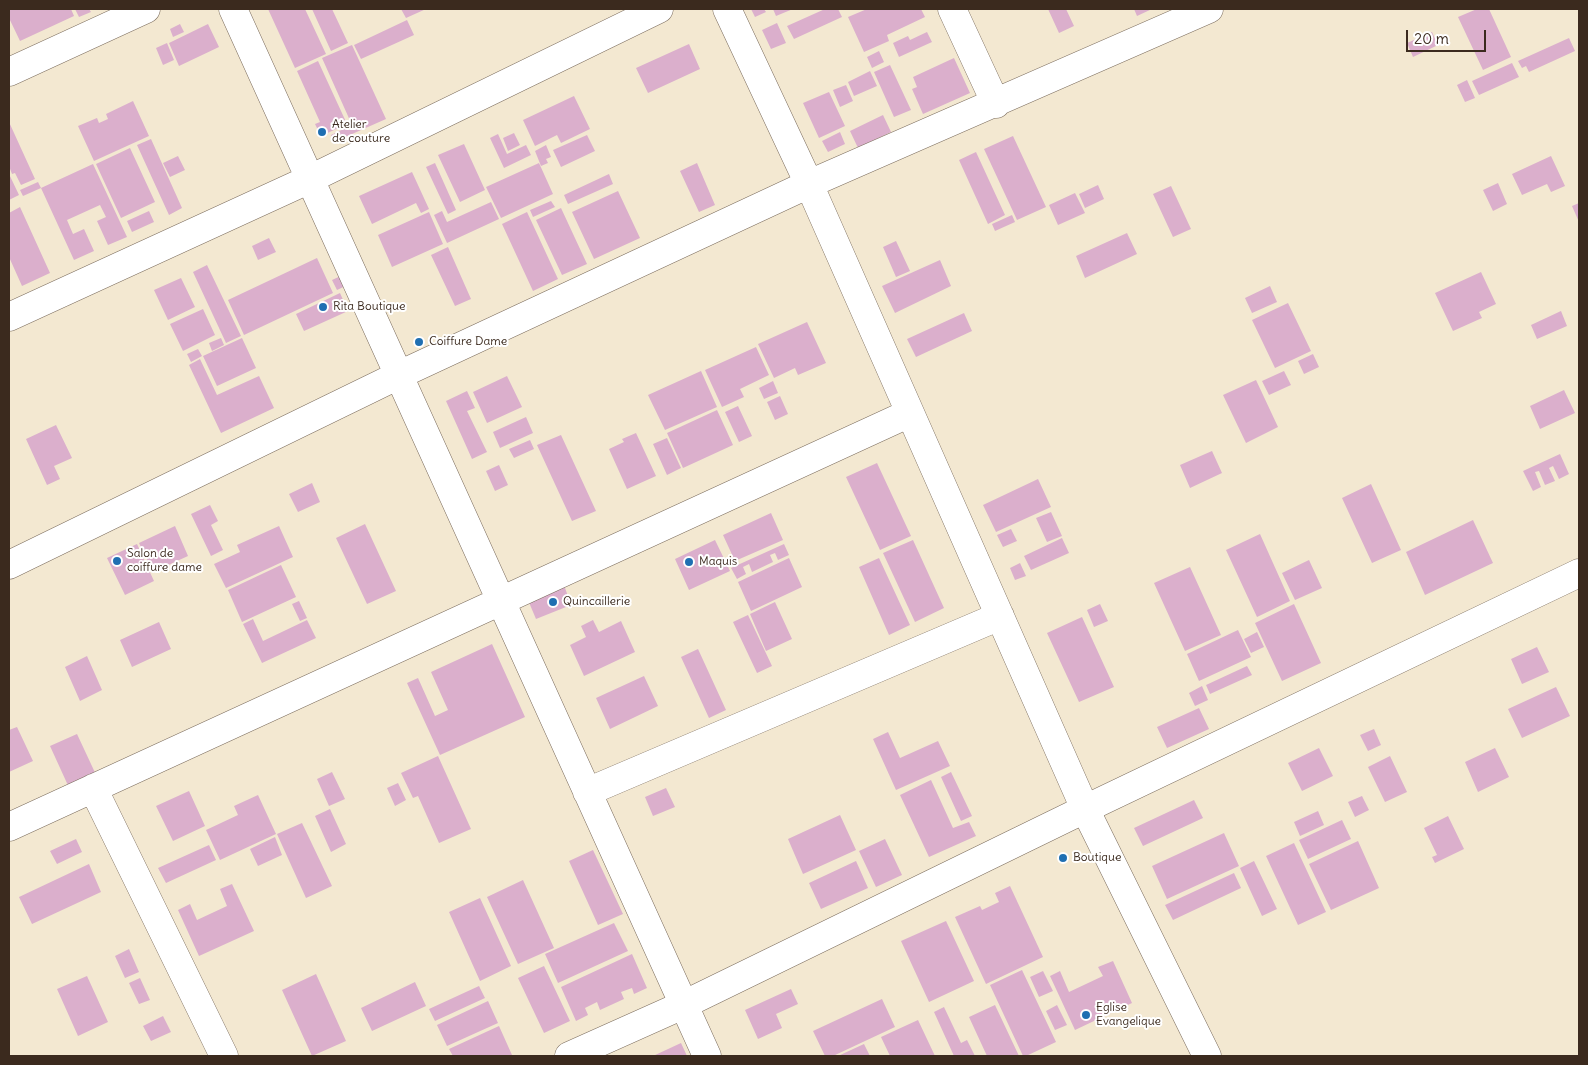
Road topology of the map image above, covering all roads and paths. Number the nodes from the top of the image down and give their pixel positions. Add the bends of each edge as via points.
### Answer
1 (146, 9) edge
2 (233, 9) edge
3 (659, 9) edge
4 (727, 9) edge
5 (952, 9) edge
6 (1209, 9) edge
7 (9, 72) edge
8 (996, 104) junction
9 (310, 179) junction
10 (809, 184) junction
11 (9, 317) edge
12 (399, 375) junction
13 (910, 413) junction
14 (9, 565) edge
15 (1579, 573) edge
16 (500, 599) junction
17 (1000, 616) junction
18 (93, 788) junction
19 (588, 792) junction
20 (1085, 809) junction
21 (9, 827) edge
22 (683, 1004) junction
23 (224, 1056) edge
24 (569, 1056) edge
25 (707, 1056) edge
26 (1207, 1056) edge

1 - 7 street
2 - 9 street
3 - 9 street
4 - 10 street
5 - 8 street
6 - 8 street
8 - 10 street
9 - 11 street
9 - 12 street
10 - 12 street
10 - 13 street
12 - 14 street
12 - 16 street
13 - 16 street
13 - 17 street
15 - 20 street
16 - 18 street
16 - 19 street
17 - 19 street
17 - 20 street
18 - 21 street
18 - 23 street
19 - 22 street
20 - 22 street
20 - 26 street
22 - 24 street
22 - 25 street

